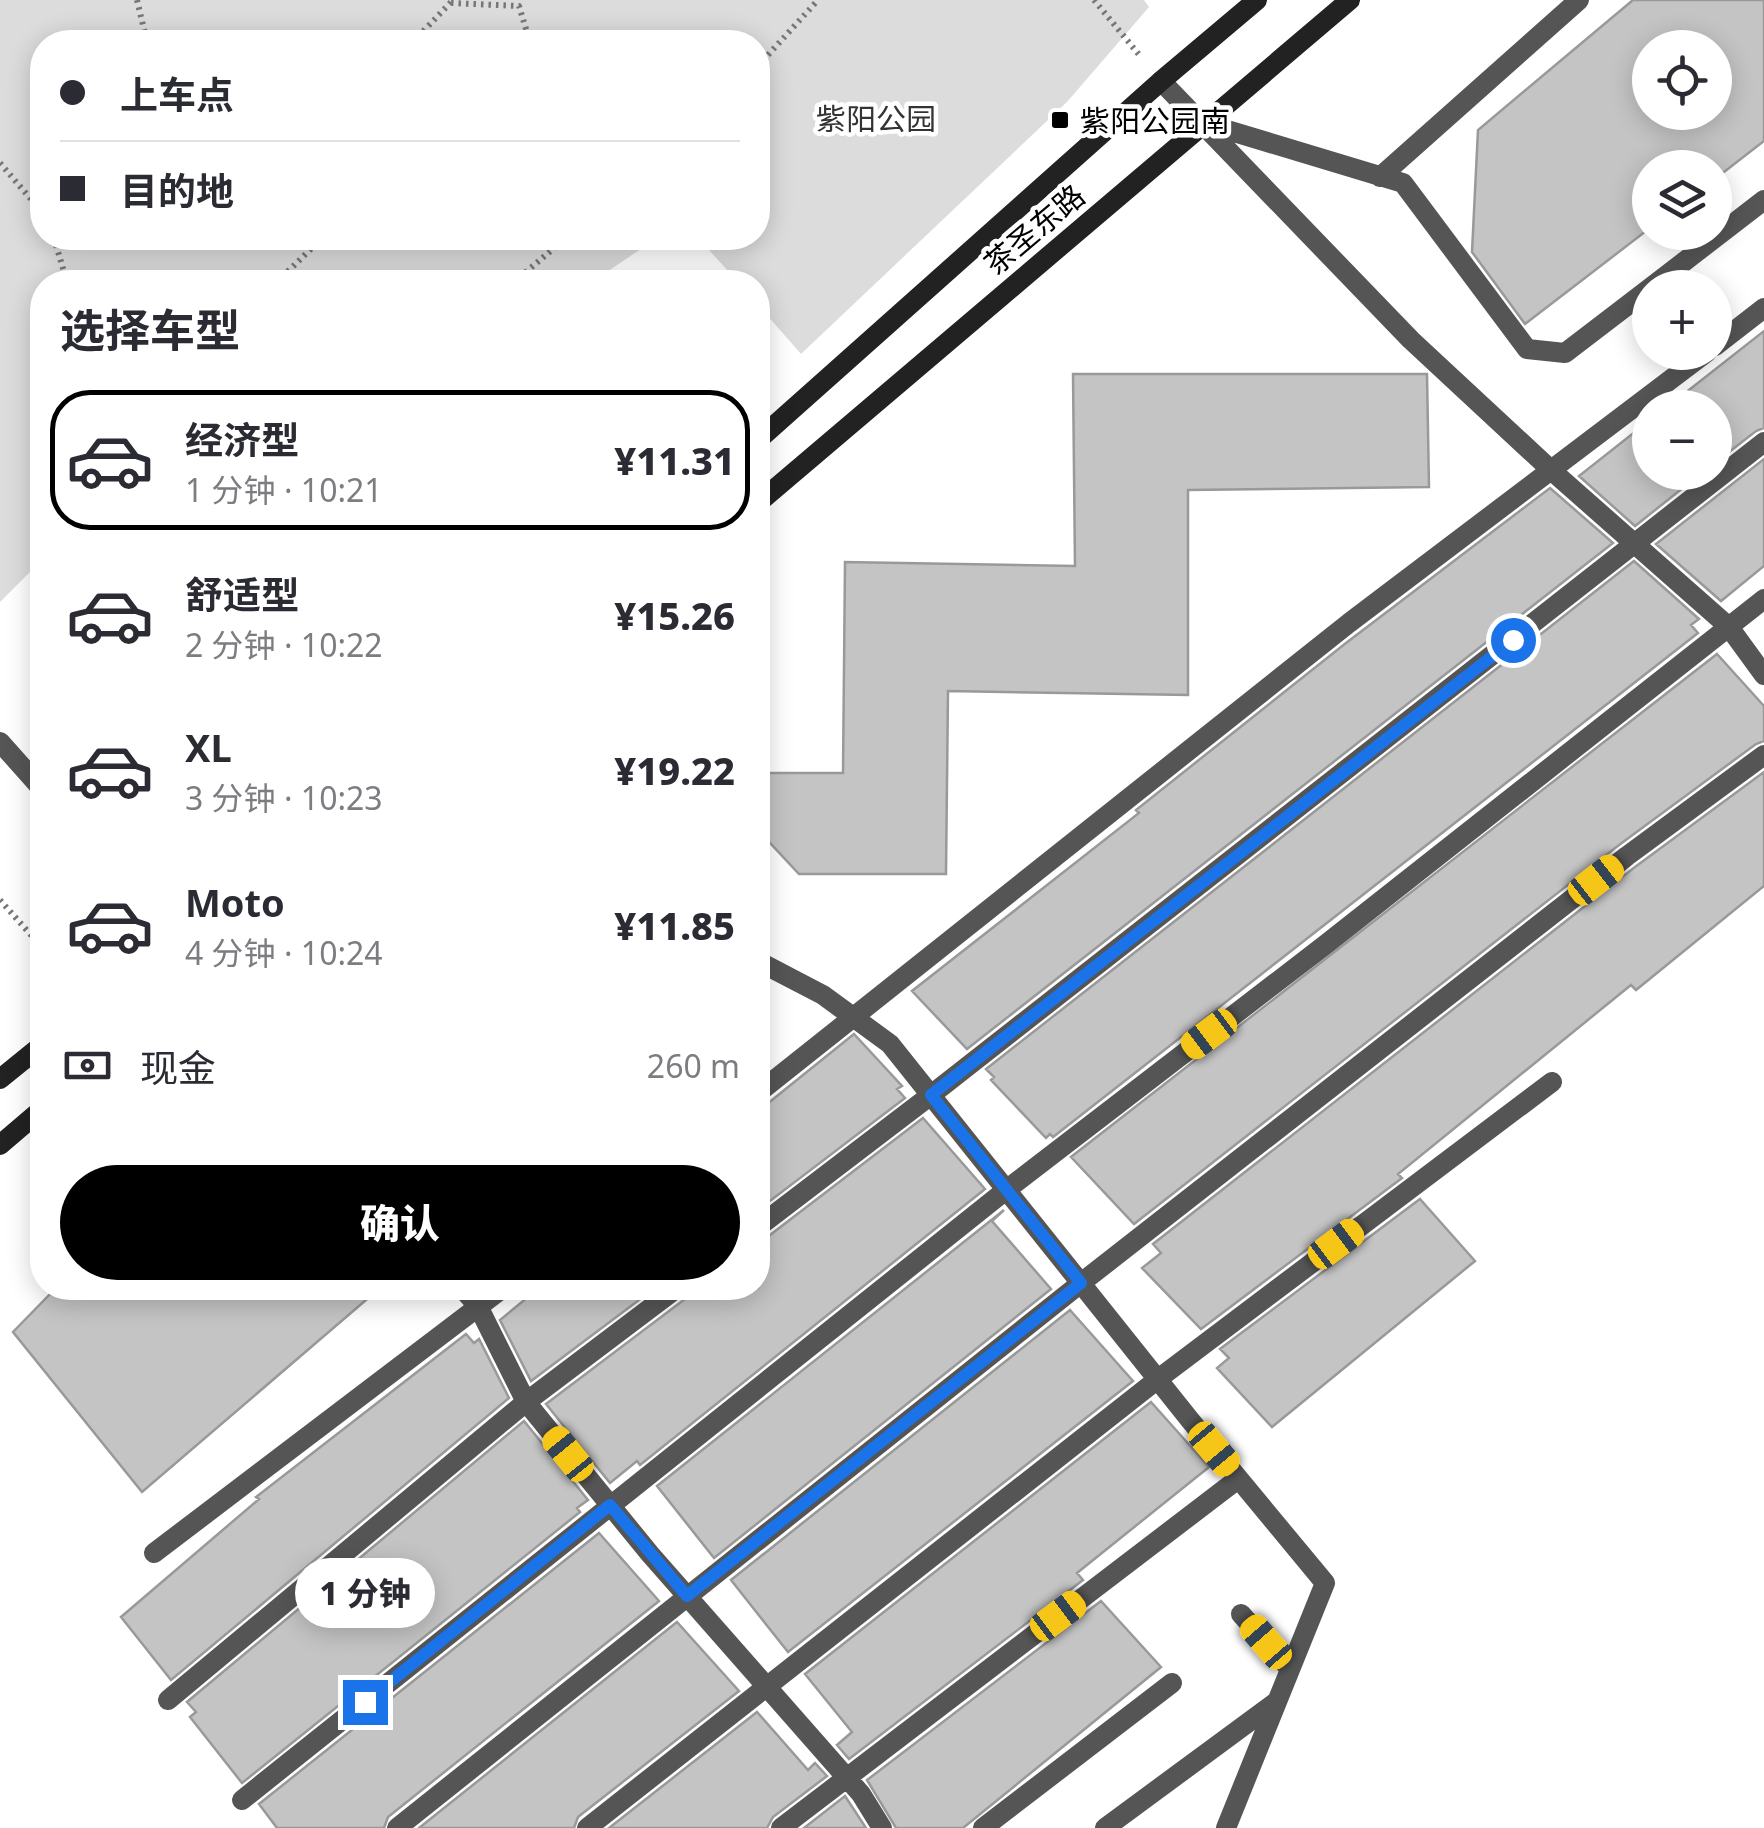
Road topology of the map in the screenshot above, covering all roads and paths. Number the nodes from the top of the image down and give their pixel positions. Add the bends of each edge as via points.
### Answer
1 (138, 0) edge
2 (818, 0) edge
3 (1094, 0) edge
4 (1257, 0) edge
5 (1350, 0) edge
6 (1579, 0) edge
7 (452, 1) edge
8 (144, 30) edge
9 (424, 30) edge
10 (526, 30) edge
11 (770, 53) edge
12 (1160, 81) junction
13 (1204, 123) junction
14 (0, 163) edge
15 (1380, 177) junction
16 (30, 198) edge
17 (1764, 200) edge
18 (310, 250) edge
19 (552, 250) edge
20 (289, 270) edge
21 (528, 270) edge
22 (1673, 270) edge
23 (1632, 302) edge
24 (1764, 308) edge
25 (1732, 333) edge
26 (1683, 370) edge
27 (770, 429) edge
28 (1764, 442) edge
29 (1552, 470) junction
30 (770, 493) edge
31 (1636, 544) junction
32 (1764, 599) edge
33 (1730, 627) junction
34 (1764, 675) edge
35 (0, 742) edge
36 (1764, 755) edge
37 (30, 776) edge
38 (0, 900) edge
39 (30, 933) edge
40 (770, 967) edge
41 (854, 1016) junction
42 (30, 1054) edge
43 (0, 1079) edge
44 (1552, 1082) dead end
45 (770, 1083) edge
46 (931, 1095) junction
47 (30, 1120) edge
48 (0, 1146) edge
49 (1006, 1190) junction
50 (770, 1218) edge
51 (1081, 1283) junction
52 (473, 1300) edge
53 (486, 1300) edge
54 (662, 1300) edge
55 (478, 1306) junction
56 (1158, 1378) junction
57 (526, 1402) junction
58 (1238, 1478) junction
59 (610, 1505) junction
60 (154, 1552) dead end
61 (687, 1596) junction
62 (1241, 1614) dead end
63 (1290, 1669) junction
64 (1172, 1683) dead end
65 (765, 1686) junction
66 (168, 1700) dead end
67 (1278, 1701) junction
68 (846, 1778) junction
69 (242, 1800) dead end
70 (397, 1828) edge
71 (587, 1828) edge
72 (781, 1828) edge
73 (882, 1828) edge
74 (983, 1828) edge
75 (1105, 1828) edge
76 (1226, 1828) edge

1 - 8 path
2 - 11 path
3 - 12 path
4 - 12 main road, 茶圣东路
5 - 13 main road, 茶圣东路
6 - 15 street
7 - 9 path
7 - 10 path via 519,6
12 - 13 street
12 - 27 main road, 茶圣东路
13 - 15 street
13 - 29 street via 1411,340
13 - 30 main road, 茶圣东路
14 - 16 path
15 - 23 street via 1402,183 1527,349 1565,353
17 - 22 street
18 - 20 path
19 - 21 path
24 - 25 street
26 - 29 street
28 - 31 street
29 - 31 street
29 - 41 street
31 - 33 street
31 - 46 street
32 - 33 street
33 - 34 street
33 - 49 street
35 - 37 street
36 - 51 street
38 - 39 path
40 - 41 street
41 - 45 street
41 - 46 street via 890,1044
42 - 43 main road
44 - 56 street
46 - 49 street
46 - 50 street
47 - 48 main road
49 - 51 street
49 - 59 street
51 - 56 street
51 - 61 street
52 - 55 street
53 - 55 street
54 - 57 street
55 - 57 street
55 - 60 street
56 - 58 street
56 - 65 street
57 - 59 street
57 - 66 street
58 - 63 street via 1326,1583
58 - 68 street
59 - 61 street
59 - 69 street
61 - 65 street
61 - 70 street
62 - 63 street
63 - 67 street
64 - 74 street
65 - 68 street
65 - 71 street
67 - 75 street
67 - 76 street
68 - 72 street
68 - 73 street

